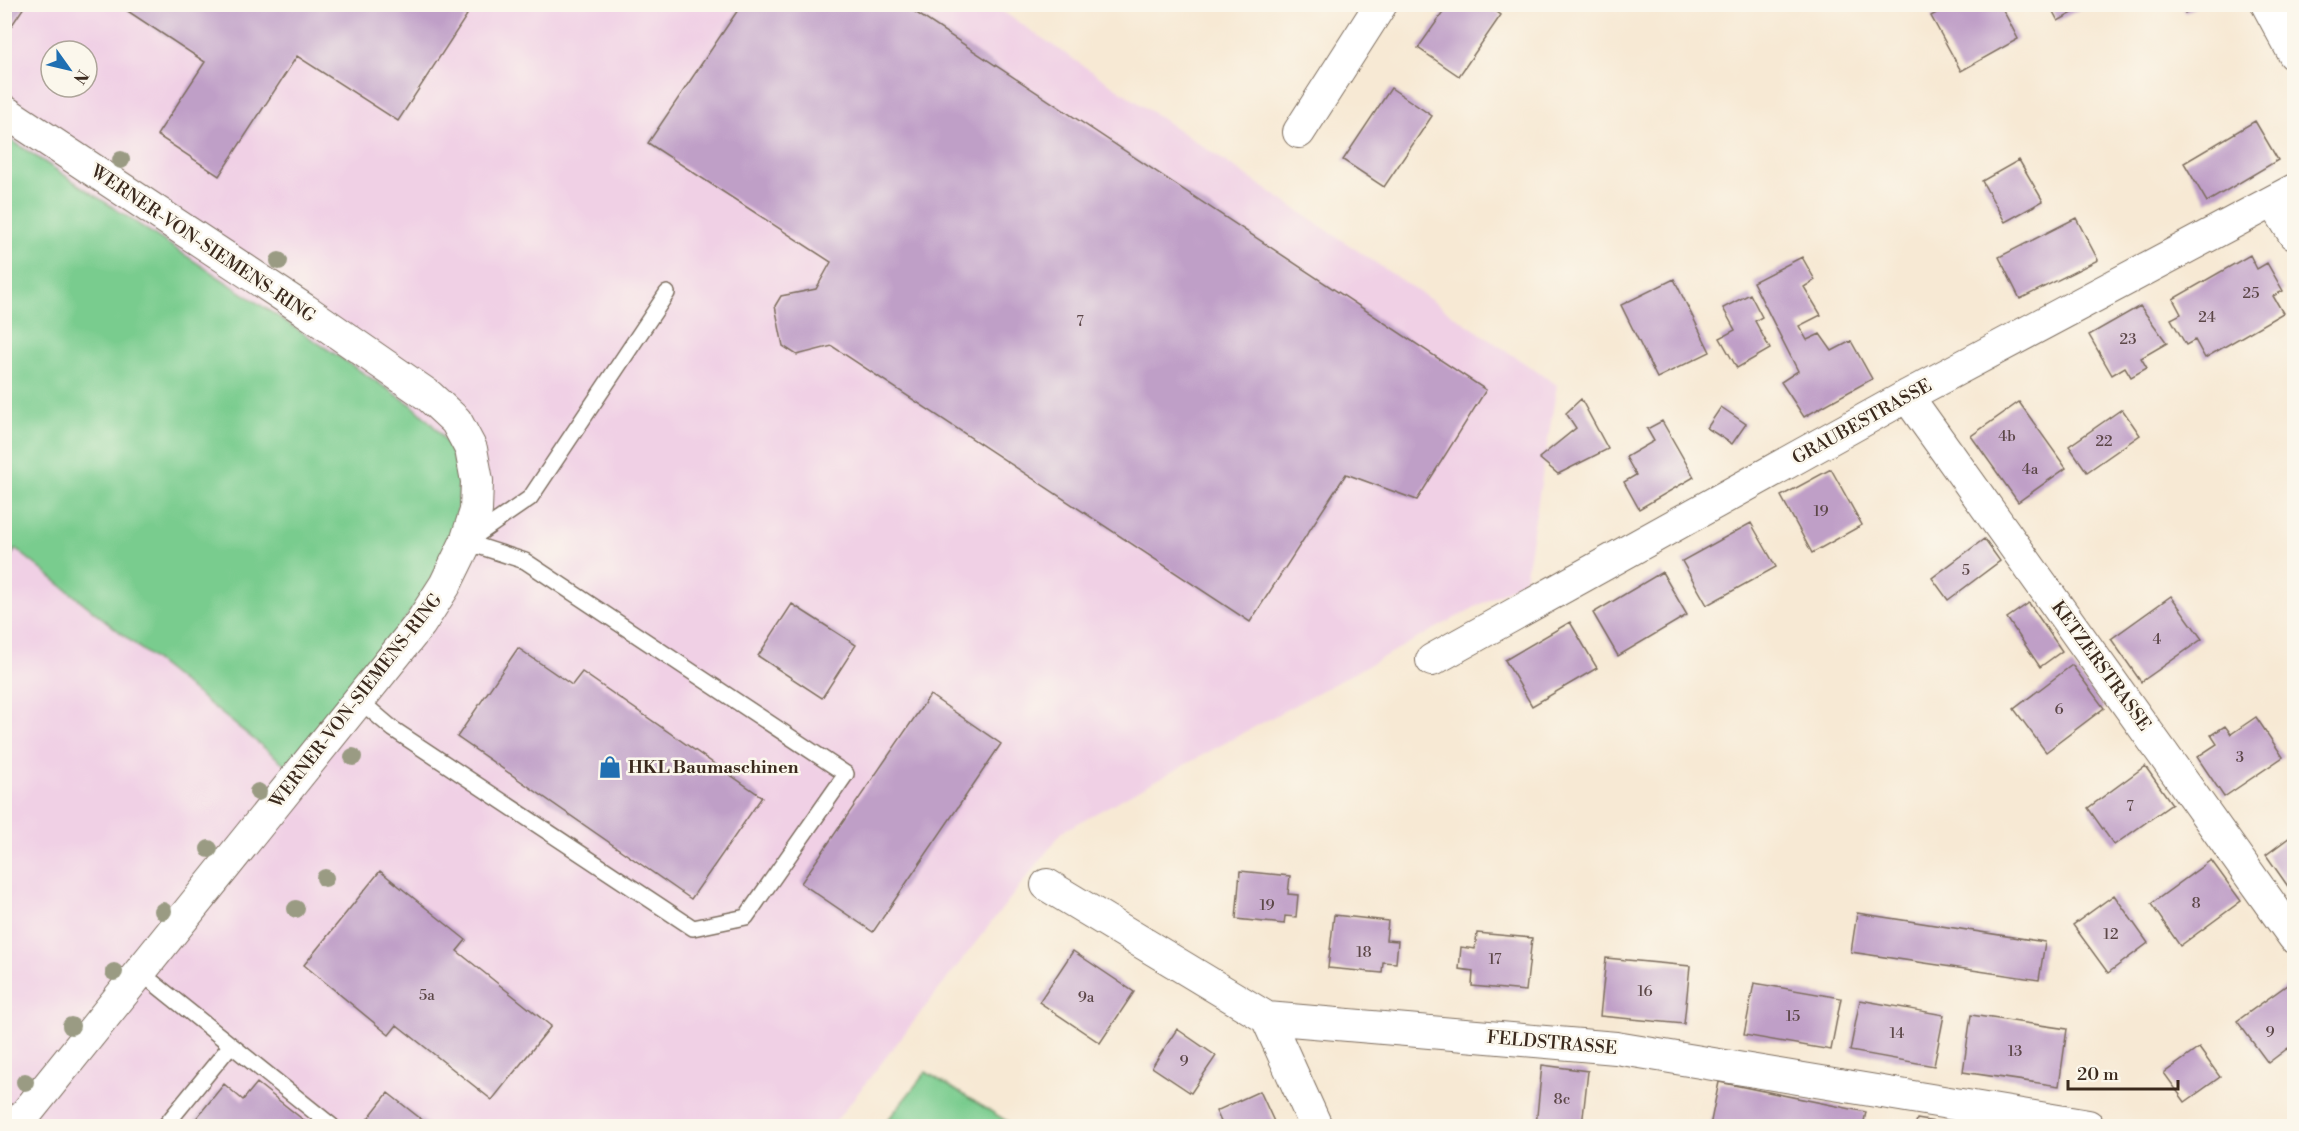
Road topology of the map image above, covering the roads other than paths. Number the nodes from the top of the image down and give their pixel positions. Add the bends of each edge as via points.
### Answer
1 (1381, 4) edge
2 (2267, 4) edge
3 (2295, 54) edge
4 (4, 111) edge
5 (1299, 132) dead end
6 (2284, 196) edge
7 (2295, 234) edge
8 (668, 293) dead end
9 (1907, 396) junction
10 (466, 542) junction
11 (1432, 660) dead end
12 (359, 700) junction
13 (1047, 885) dead end
14 (2295, 936) edge
15 (140, 972) junction
16 (1267, 1018) junction
17 (231, 1045) junction
18 (16, 1126) edge
19 (165, 1126) edge
20 (332, 1126) edge
21 (1316, 1126) edge
22 (2088, 1126) edge

1 - 5 street
2 - 3 street
4 - 10 street, WERNER-VON-SIEMENS-RING via 304,310 429,396 456,421 471,449 477,481 476,511
6 - 7 street
6 - 9 street, GRAUBESTRASSE
8 - 10 lane via 530,498
9 - 11 street, GRAUBESTRASSE
9 - 14 street, KETZERSTRASSE
10 - 12 street, WERNER-VON-SIEMENS-RING via 420,624
10 - 12 lane via 525,561 846,774 746,917 693,928 393,729
12 - 15 street, WERNER-VON-SIEMENS-RING
13 - 16 street, FELDSTRASSE
15 - 17 lane
15 - 18 street, WERNER-VON-SIEMENS-RING
16 - 21 street
16 - 22 street, FELDSTRASSE via 1616,1048
17 - 19 lane
17 - 20 lane

